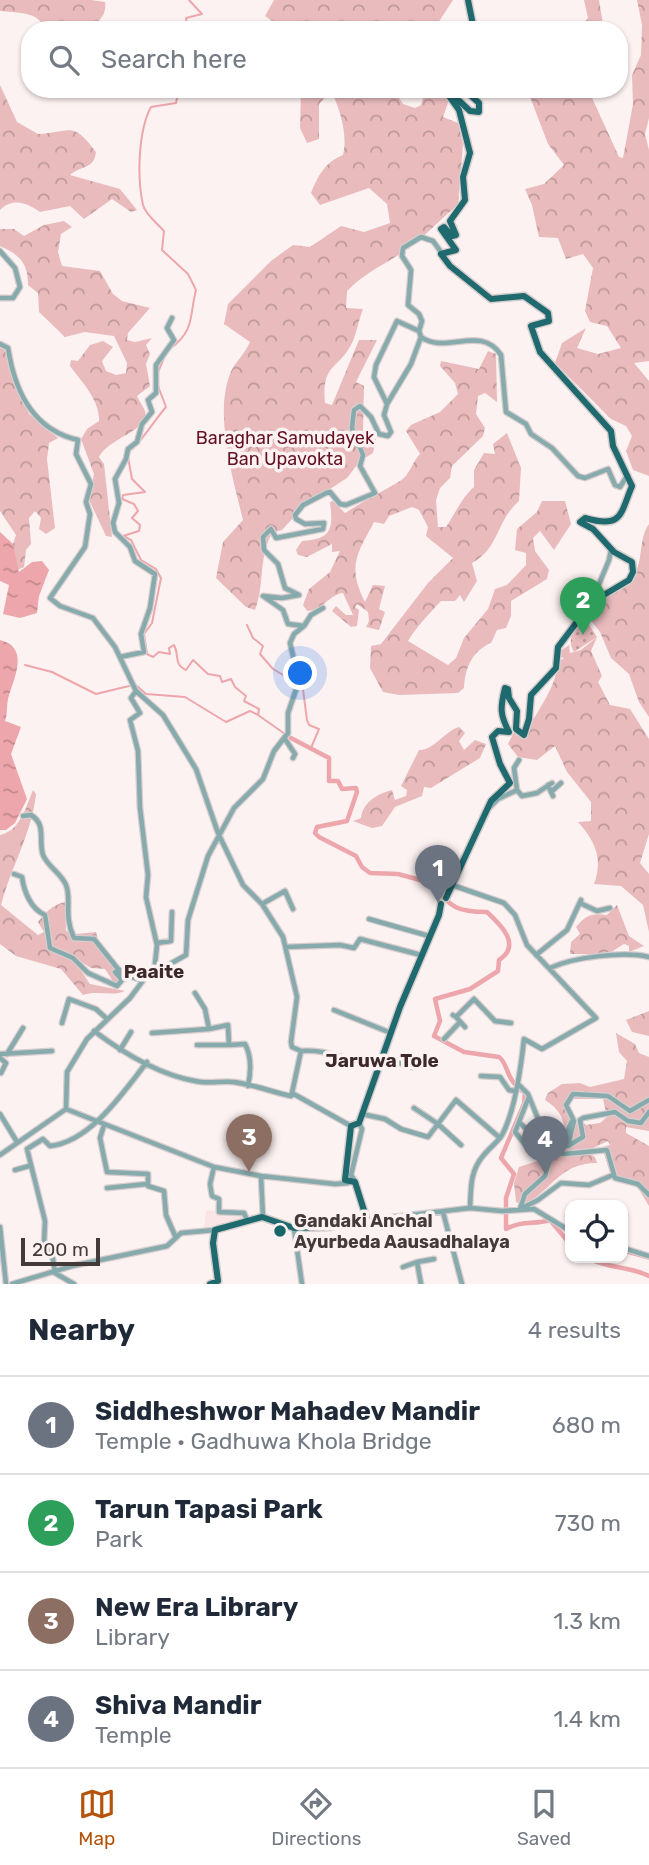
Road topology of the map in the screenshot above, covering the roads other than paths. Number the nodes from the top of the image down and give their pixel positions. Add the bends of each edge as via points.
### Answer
1 (468, 0) edge
2 (472, 21) edge
3 (450, 98) edge
4 (457, 98) edge
5 (473, 98) edge
6 (0, 251) edge
7 (442, 252) junction
8 (0, 298) edge
9 (172, 318) dead end
10 (419, 331) junction
11 (421, 338) junction
12 (0, 344) edge
13 (387, 404) junction
14 (627, 475) junction
15 (611, 550) junction
16 (592, 602) junction
17 (323, 608) dead end
18 (304, 626) junction
19 (120, 657) junction
20 (136, 691) junction
21 (285, 739) junction
22 (293, 758) dead end
23 (519, 760) dead end
24 (561, 783) dead end
25 (517, 790) junction
26 (486, 811) junction
27 (23, 816) dead end
28 (218, 833) junction
29 (14, 874) dead end
30 (452, 885) junction
31 (262, 904) junction
32 (610, 908) dead end
33 (293, 909) dead end
34 (172, 912) dead end
35 (369, 919) dead end
36 (429, 936) junction
37 (157, 943) junction
38 (286, 947) junction
39 (421, 955) junction
40 (536, 955) junction
41 (649, 957) edge
42 (550, 968) junction
43 (153, 974) junction
44 (131, 975) junction
45 (142, 981) junction
46 (195, 993) dead end
47 (334, 1010) dead end
48 (106, 1018) junction
49 (62, 1023) dead end
50 (511, 1023) dead end
51 (23, 1028) dead end
52 (209, 1029) junction
53 (94, 1031) junction
54 (131, 1032) dead end
55 (152, 1033) dead end
56 (392, 1034) junction
57 (444, 1039) dead end
58 (197, 1045) dead end
59 (229, 1045) junction
60 (120, 1050) junction
61 (52, 1051) dead end
62 (301, 1051) junction
63 (7, 1054) junction
64 (0, 1056) edge
65 (381, 1061) junction
66 (147, 1062) junction
67 (412, 1067) dead end
68 (1, 1073) edge
69 (481, 1076) dead end
70 (248, 1086) junction
71 (516, 1088) junction
72 (292, 1094) junction
73 (528, 1100) junction
74 (649, 1100) edge
75 (414, 1108) dead end
76 (66, 1109) junction
77 (649, 1112) edge
78 (0, 1114) edge
79 (362, 1114) junction
80 (572, 1115) junction
81 (580, 1120) junction
82 (95, 1122) junction
83 (359, 1123) junction
84 (520, 1123) junction
85 (438, 1124) junction
86 (104, 1125) junction
87 (351, 1126) junction
88 (531, 1133) dead end
89 (568, 1134) junction
90 (545, 1136) junction
91 (500, 1138) junction
92 (17, 1142) junction
93 (461, 1145) dead end
94 (558, 1153) junction
95 (0, 1155) edge
96 (29, 1166) junction
97 (214, 1167) junction
98 (15, 1170) dead end
99 (613, 1175) junction
100 (261, 1176) junction
101 (352, 1182) junction
102 (147, 1184) junction
103 (107, 1188) dead end
104 (649, 1195) edge
105 (470, 1208) junction
106 (520, 1209) junction
107 (443, 1212) junction
108 (262, 1217) junction
109 (247, 1220) junction
110 (367, 1220) junction
111 (0, 1228) edge
112 (294, 1228) junction
113 (565, 1228) edge
114 (215, 1230) junction
115 (176, 1238) junction
116 (628, 1250) edge
117 (649, 1256) edge
118 (434, 1259) dead end
119 (417, 1262) junction
120 (403, 1267) dead end
121 (55, 1273) junction
122 (6, 1284) edge
123 (12, 1284) edge
124 (74, 1284) edge
125 (210, 1284) edge
126 (302, 1284) edge
127 (421, 1284) edge
128 (462, 1284) edge

1 - 2 main road
3 - 7 main road via 459,110 470,153 463,177 465,200 450,221 456,235 441,229 456,250
4 - 5 main road via 470,111 479,112
6 - 8 street via 15,268 20,287 13,298
7 - 10 street via 433,241 421,237 403,248 402,256 411,271 408,306 419,314
7 - 14 main road via 450,267 491,299 524,296 545,308 550,319 531,326 536,346 611,431
9 - 19 street via 167,328 174,340 156,365 156,393 148,400 152,412 114,479 120,503 113,523 115,532 131,547 135,561 155,574 141,634 144,652
10 - 11 street
10 - 13 street via 397,321 386,339 374,377
11 - 13 street
11 - 14 street via 443,343 465,339 496,348 501,355 504,407 509,415 526,424 531,434 579,476 608,469 620,487
12 - 19 street via 7,346 30,411 46,427 78,440 76,454 91,484 85,547 50,598 90,616
13 - 18 street via 388,436 379,434 360,406 354,410 352,428 363,455 360,466 374,493 346,505 326,493 303,505 295,515 305,524 324,523 320,531 276,538 271,529 263,537 264,550 278,564 285,588 299,595 263,597 283,610 288,624
14 - 15 main road via 632,486 622,515 612,521 584,518 580,522 593,529
15 - 16 street
15 - 16 main road via 632,562 633,572 627,582
16 - 26 main road via 558,647 554,671 531,695 528,725 522,735 516,729 517,711 506,688 500,708 509,732 498,731 492,737 510,783
17 - 18 street
18 - 21 street via 290,643 299,681 288,711
19 - 20 street
20 - 28 street via 163,715 196,769
20 - 37 street via 131,698 139,713 130,720 138,751 146,897
21 - 22 street
21 - 28 street via 274,751 263,779 234,808
23 - 25 street via 514,768
24 - 25 street via 552,794 550,784 522,796
25 - 26 street
26 - 30 main road
27 - 44 street via 38,821 43,853 67,886 66,917 74,938 94,939 118,968
28 - 31 street via 245,888
28 - 43 street via 188,920 186,956
29 - 44 street via 22,877 26,894 45,915 50,947 55,952 117,986 122,980 116,972
30 - 36 main road
30 - 40 street via 504,903
31 - 33 street via 285,891
31 - 38 street
32 - 40 street via 597,911 580,901 567,930
34 - 37 street via 171,941
35 - 36 street
36 - 39 main road
37 - 43 street
38 - 39 street via 354,948 360,939
38 - 62 street via 298,997 290,1042
39 - 56 main road
40 - 42 street
41 - 42 street via 582,957
42 - 71 street via 596,1018 542,1049 524,1039
43 - 45 street
44 - 45 street
45 - 48 street
46 - 52 street via 205,1009
47 - 56 street
48 - 49 street via 69,999
48 - 53 street
50 - 57 street via 495,1021 474,999 454,1016 463,1024
51 - 63 street
52 - 55 street
52 - 59 street via 228,1025
53 - 60 street
53 - 76 street via 67,1072
54 - 60 street
56 - 65 main road
58 - 59 street
59 - 70 street via 245,1044 248,1049
60 - 66 street
61 - 63 street
62 - 65 street via 324,1051 359,1064
62 - 72 street
63 - 64 street
64 - 68 street via 6,1063
65 - 67 street
65 - 79 main road
66 - 70 street via 198,1082
66 - 82 street
69 - 71 street via 500,1077 509,1090
70 - 72 street
71 - 73 street
71 - 91 street
72 - 87 street
73 - 84 street
73 - 90 street
74 - 80 street via 630,1111 608,1096 573,1094 566,1105
75 - 85 street
76 - 82 street
76 - 92 street
77 - 81 street via 641,1123 615,1112
78 - 92 street
79 - 83 main road
79 - 85 street via 428,1137
80 - 81 street
80 - 89 street
81 - 89 street via 583,1137 568,1146
82 - 86 street
82 - 96 street via 61,1146 50,1146 43,1139 27,1149
83 - 87 main road
83 - 101 street via 362,1129
84 - 88 street
84 - 90 street via 515,1132 528,1148
85 - 91 street via 456,1100
85 - 93 street
86 - 97 street
86 - 102 street via 100,1138 107,1172 145,1173
87 - 101 main road via 344,1165 345,1180
89 - 90 street via 561,1133 555,1140
89 - 94 street
91 - 105 street via 472,1175
92 - 95 street
94 - 99 street via 607,1150
94 - 106 street via 550,1158 545,1177 525,1194
96 - 98 street
96 - 121 street via 45,1221 44,1244
97 - 100 street
97 - 109 street via 210,1189 219,1199 219,1212 244,1213
99 - 104 street via 638,1184
99 - 106 street via 589,1185 561,1183
100 - 101 street
100 - 108 street
101 - 110 main road
102 - 103 street
102 - 115 street via 164,1191 166,1215
105 - 106 street
105 - 107 street
106 - 113 street via 544,1213
107 - 110 street
107 - 128 street
108 - 109 main road
108 - 112 main road
109 - 114 main road
110 - 112 main road
111 - 122 street
112 - 126 street
114 - 115 street via 190,1231
114 - 125 main road via 212,1242 219,1276
115 - 121 street via 167,1246
116 - 117 street
118 - 119 street
119 - 120 street
119 - 127 street
121 - 123 street
121 - 124 street

